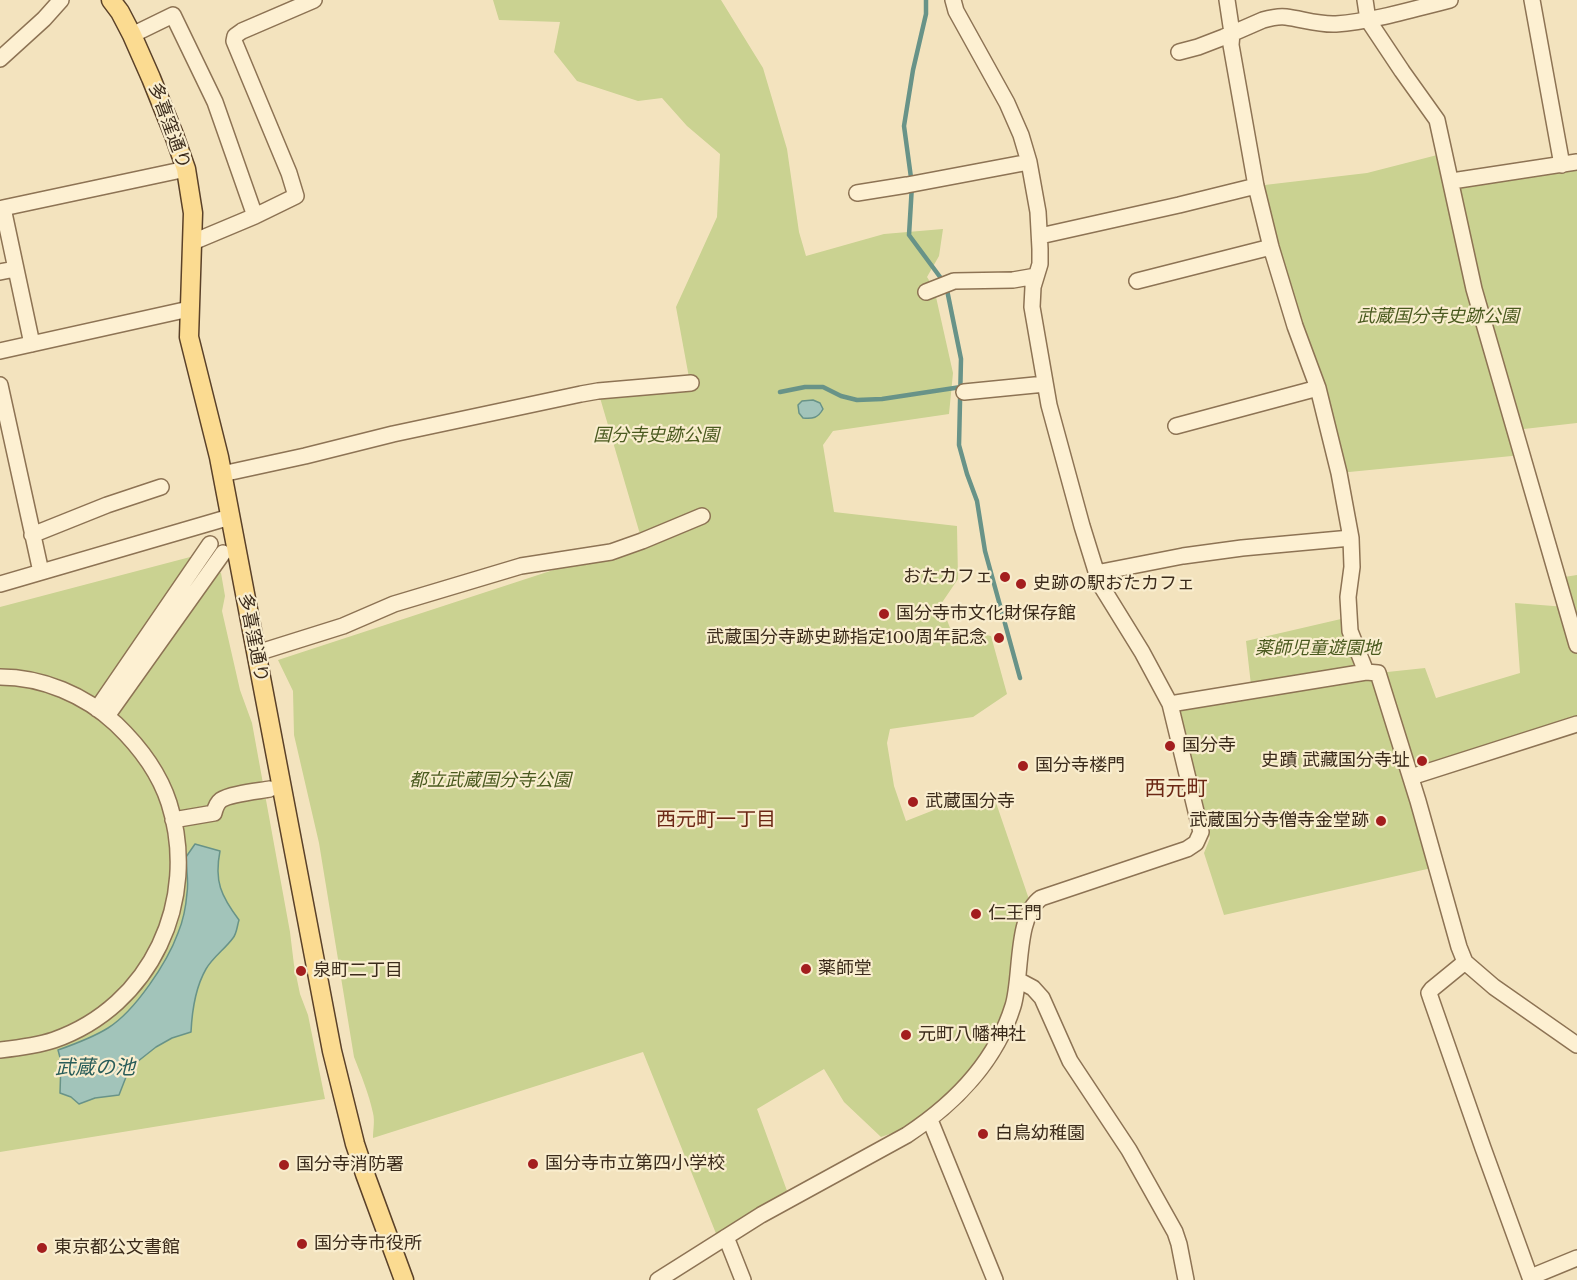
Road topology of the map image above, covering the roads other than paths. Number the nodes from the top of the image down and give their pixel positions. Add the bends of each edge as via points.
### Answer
1 (61, 0) edge
2 (111, 0) edge
3 (314, 0) edge
4 (953, 0) edge
5 (1227, 0) edge
6 (1365, 0) edge
7 (1450, 0) edge
8 (1532, 0) edge
9 (1368, 20) junction
10 (1232, 33) junction
11 (132, 35) junction
12 (1179, 52) dead end
13 (0, 59) edge
14 (1029, 162) junction
15 (1569, 163) edge
16 (186, 169) junction
17 (1452, 181) junction
18 (1256, 186) junction
19 (857, 193) dead end
20 (255, 216) junction
21 (1040, 236) junction
22 (193, 242) junction
23 (1271, 247) junction
24 (8, 270) edge
25 (1036, 276) junction
26 (1137, 281) dead end
27 (926, 292) dead end
28 (189, 309) junction
29 (32, 344) junction
30 (0, 351) edge
31 (691, 383) dead end
32 (1045, 384) junction
33 (0, 385) edge
34 (1318, 387) junction
35 (964, 392) dead end
36 (1176, 426) dead end
37 (222, 474) junction
38 (161, 487) dead end
39 (702, 516) dead end
40 (230, 518) junction
41 (32, 535) junction
42 (1351, 538) junction
43 (210, 544) dead end
44 (223, 553) dead end
45 (40, 573) junction
46 (1096, 573) junction
47 (0, 584) edge
48 (1577, 645) edge
49 (256, 653) junction
50 (1366, 672) junction
51 (0, 677) edge
52 (1170, 704) junction
53 (102, 713) junction
54 (1577, 724) edge
55 (1411, 777) junction
56 (270, 789) dead end
57 (173, 820) junction
58 (1465, 962) junction
59 (1018, 980) junction
60 (1577, 1045) edge
61 (0, 1050) edge
62 (930, 1120) junction
63 (726, 1237) junction
64 (1577, 1258) edge
65 (404, 1280) edge
66 (658, 1280) edge
67 (743, 1280) edge
68 (996, 1280) edge
69 (1186, 1280) edge
70 (1531, 1280) edge

1 - 13 street
2 - 11 main road, 多喜窪通り
3 - 20 street via 242,31 234,41 296,196
4 - 14 street via 1007,103
5 - 10 street
6 - 9 street
7 - 9 street
8 - 15 street
9 - 10 street via 1334,24 1283,16
9 - 17 street via 1437,120
10 - 12 street
10 - 18 street
11 - 16 main road, 多喜窪通り
11 - 20 street via 173,15 215,102
14 - 19 street
14 - 21 street
15 - 17 street
16 - 22 main road, 多喜窪通り
16 - 24 street via 3,208
17 - 48 street via 1474,289
18 - 21 street
18 - 23 street
20 - 22 street
21 - 25 street
22 - 28 main road, 多喜窪通り
23 - 26 street
23 - 34 street
24 - 29 street
25 - 27 street via 949,283
25 - 32 street via 1032,307
28 - 29 street
28 - 37 main road, 多喜窪通り via 189,337
29 - 30 street
31 - 37 street via 581,394
32 - 35 street
32 - 46 street
33 - 41 street
34 - 36 street
34 - 42 street
37 - 40 main road, 多喜窪通り
38 - 41 street
39 - 49 street via 611,552 521,566 394,604 343,626
40 - 45 street
40 - 49 main road, 多喜窪通り
41 - 45 street
42 - 46 street via 1183,556
42 - 50 street via 1350,631
43 - 53 street
44 - 53 street
45 - 47 street
46 - 52 street
49 - 65 main road, 多喜窪通り via 332,1051 355,1144
50 - 52 street
50 - 55 street via 1378,673
51 - 53 street via 62,690
52 - 59 street via 1201,832 1196,843 1174,854 1041,897 1032,908 1023,933
53 - 57 street via 132,739 153,769 169,801
54 - 55 street
55 - 58 street
56 - 57 street via 221,800 214,813
57 - 61 street via 179,867 176,900 152,961 132,988 82,1028 53,1040
58 - 60 street
58 - 70 street via 1429,993
59 - 62 street via 1014,1005 991,1054 968,1085
59 - 69 street via 1042,998 1070,1061 1129,1150 1175,1232
62 - 63 street
62 - 68 street
63 - 66 street
63 - 67 street
64 - 70 street

